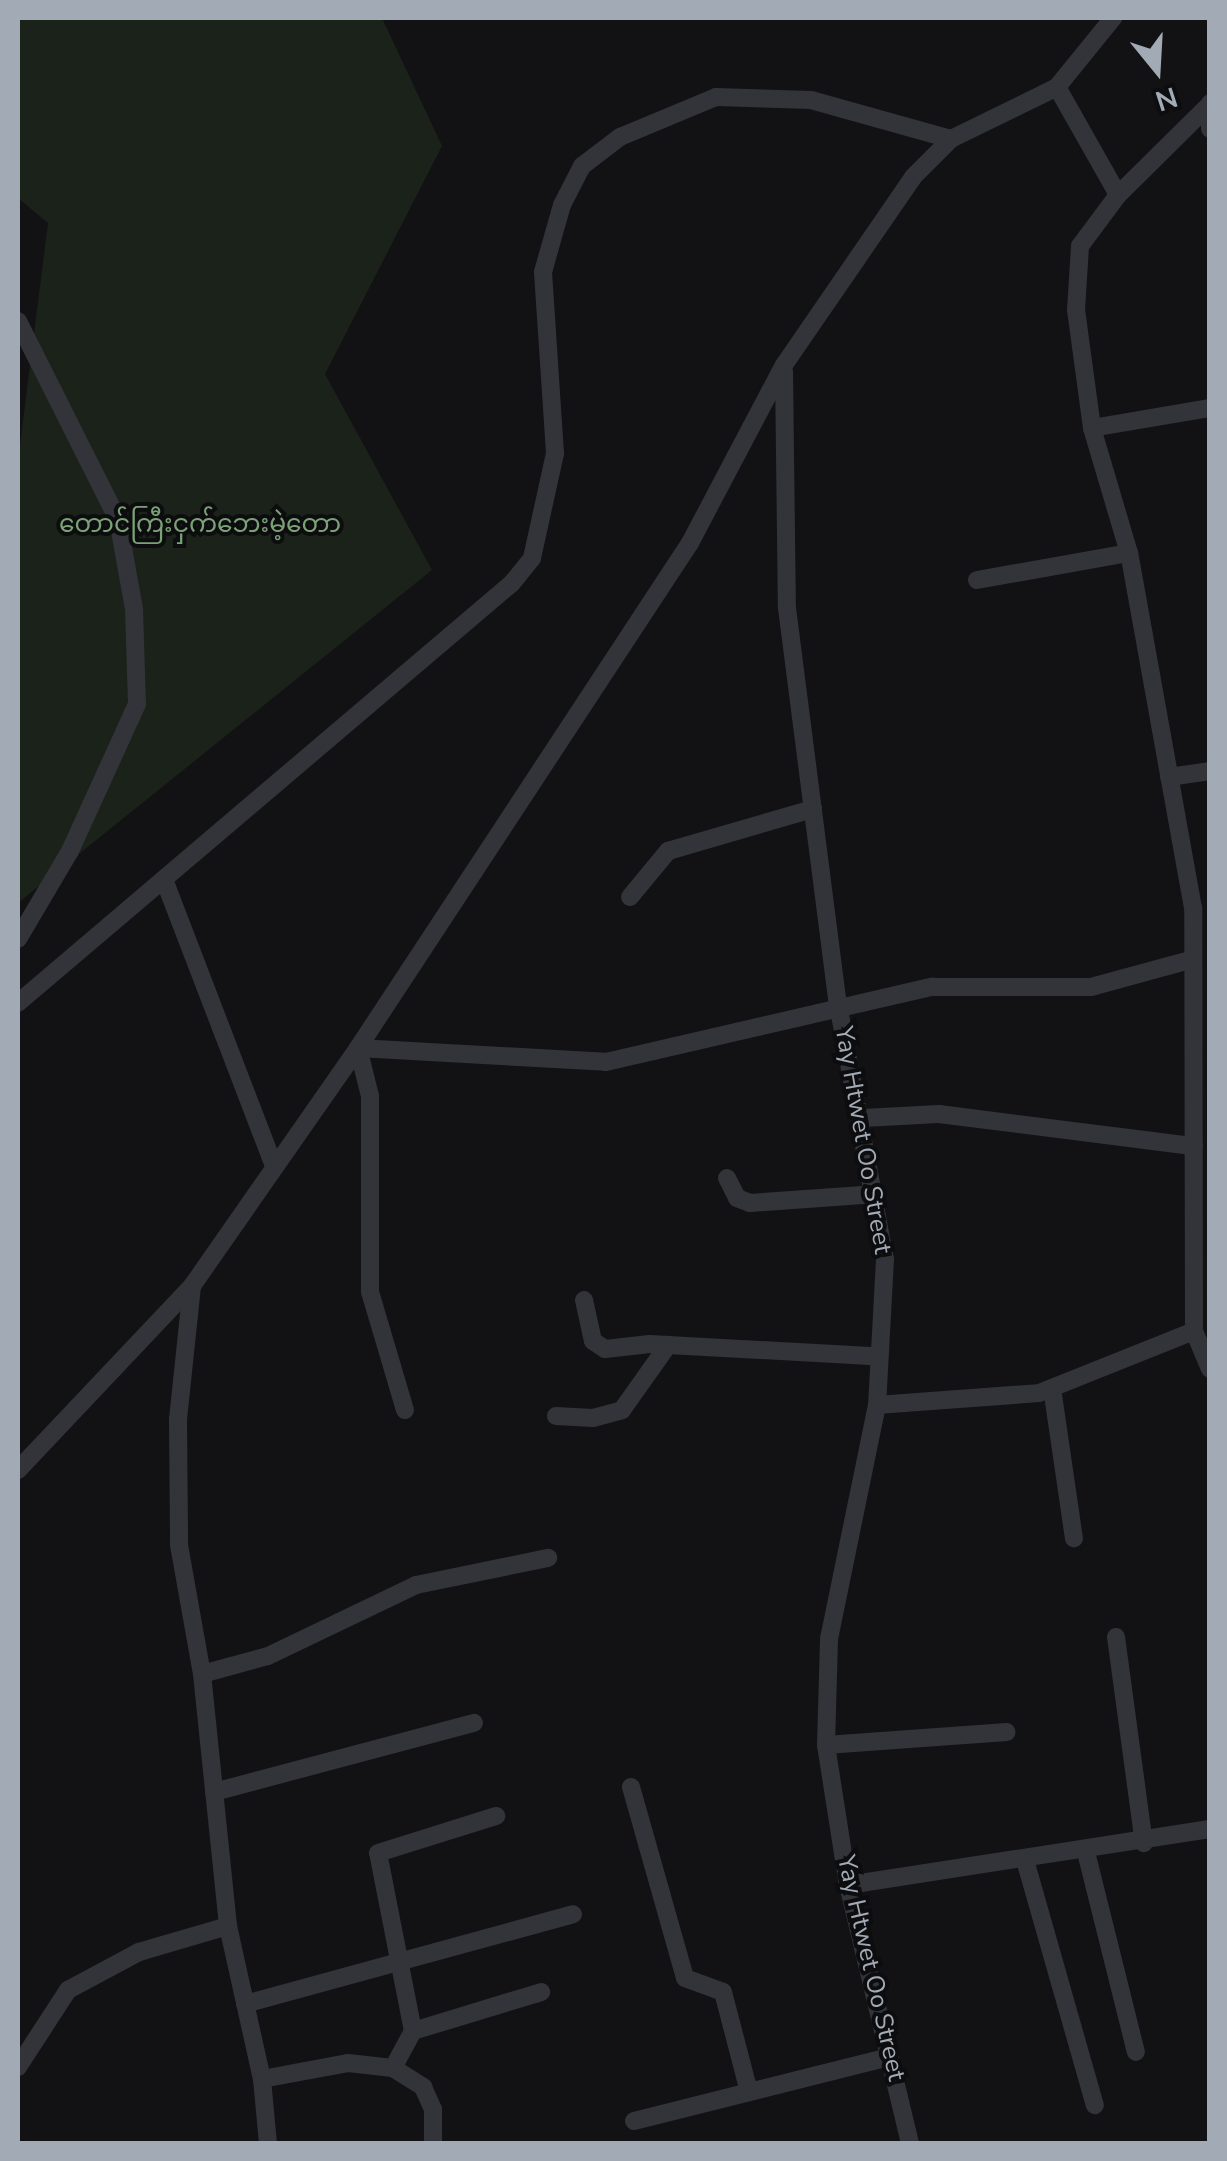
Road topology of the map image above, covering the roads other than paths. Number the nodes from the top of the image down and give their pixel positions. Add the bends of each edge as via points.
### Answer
1 (1113, 18) edge
2 (1057, 87) junction
3 (1208, 105) edge
4 (1210, 130) edge
5 (950, 140) junction
6 (1118, 195) junction
7 (18, 321) edge
8 (784, 365) junction
9 (1210, 408) edge
10 (1092, 428) junction
11 (1129, 553) junction
12 (976, 580) dead end
13 (1210, 771) edge
14 (1170, 777) junction
15 (814, 808) junction
16 (165, 882) junction
17 (630, 897) dead end
18 (18, 939) edge
19 (1190, 960) junction
20 (18, 1003) edge
21 (838, 1004) junction
22 (358, 1048) junction
23 (863, 1118) junction
24 (1194, 1146) junction
25 (273, 1164) junction
26 (727, 1178) dead end
27 (878, 1194) junction
28 (192, 1286) junction
29 (584, 1300) dead end
30 (1194, 1332) junction
31 (668, 1345) junction
32 (875, 1356) junction
33 (1210, 1369) edge
34 (1052, 1388) junction
35 (877, 1405) junction
36 (405, 1410) dead end
37 (556, 1416) dead end
38 (18, 1470) edge
39 (1074, 1538) dead end
40 (548, 1558) dead end
41 (1116, 1636) dead end
42 (202, 1674) junction
43 (474, 1723) dead end
44 (1008, 1732) dead end
45 (826, 1745) junction
46 (631, 1787) dead end
47 (214, 1792) junction
48 (496, 1816) dead end
49 (1210, 1829) edge
50 (1144, 1843) junction
51 (1086, 1852) junction
52 (1026, 1860) junction
53 (848, 1885) junction
54 (573, 1914) dead end
55 (228, 1926) junction
56 (395, 1962) junction
57 (541, 1992) dead end
58 (245, 2004) junction
59 (413, 2031) junction
60 (1136, 2052) dead end
61 (889, 2057) junction
62 (18, 2067) edge
63 (393, 2068) junction
64 (262, 2079) junction
65 (749, 2092) junction
66 (1094, 2106) dead end
67 (634, 2121) dead end
68 (268, 2144) edge
69 (433, 2144) edge
70 (910, 2144) edge

1 - 2 street
2 - 5 street
2 - 6 street
3 - 4 street
3 - 6 street
5 - 8 street via 913,178
5 - 16 street via 812,100 716,98 620,136 582,166 562,205 543,272 555,453 532,558 512,583
6 - 10 street via 1080,246 1076,310
7 - 18 street via 118,520 134,609 137,704 70,851
8 - 15 street, Yay Htwet Oo Street via 787,608
8 - 22 street via 690,543
9 - 10 street
10 - 11 street
11 - 12 street
11 - 14 street
13 - 14 street
14 - 19 street via 1193,908
15 - 17 street via 668,851
15 - 21 street, Yay Htwet Oo Street
16 - 20 street
16 - 25 street
19 - 21 street via 1091,988 932,987
19 - 24 street
21 - 22 street via 606,1062
21 - 23 street, Yay Htwet Oo Street
22 - 25 street
22 - 36 street via 370,1096 370,1292
23 - 24 street via 940,1114
23 - 27 street, Yay Htwet Oo Street
24 - 30 street
25 - 28 street
26 - 27 street via 737,1198 750,1203
27 - 32 street, Yay Htwet Oo Street via 885,1259
28 - 38 street
28 - 42 street via 178,1420 179,1545
29 - 31 street via 593,1341 605,1349
30 - 33 street
30 - 34 street
31 - 32 street
31 - 37 street via 622,1410 593,1418
32 - 35 street, Yay Htwet Oo Street
34 - 35 street
34 - 39 street
35 - 45 street, Yay Htwet Oo Street via 830,1639
40 - 42 street via 416,1585 268,1656
41 - 50 street
42 - 47 street
43 - 47 street
44 - 45 street
45 - 53 street, Yay Htwet Oo Street
46 - 65 street via 685,1978 723,1992
47 - 55 street
48 - 56 street via 378,1853
49 - 50 street
50 - 51 street
51 - 52 street
51 - 60 street
52 - 53 street
52 - 66 street
53 - 61 street, Yay Htwet Oo Street
54 - 56 street
55 - 58 street
55 - 62 street via 139,1952 68,1990
56 - 58 street
56 - 59 street
57 - 59 street
58 - 64 street
59 - 63 street
61 - 65 street
61 - 70 street, Yay Htwet Oo Street
63 - 64 street via 348,2063
63 - 69 street via 422,2087 433,2109
64 - 68 street
65 - 67 street

